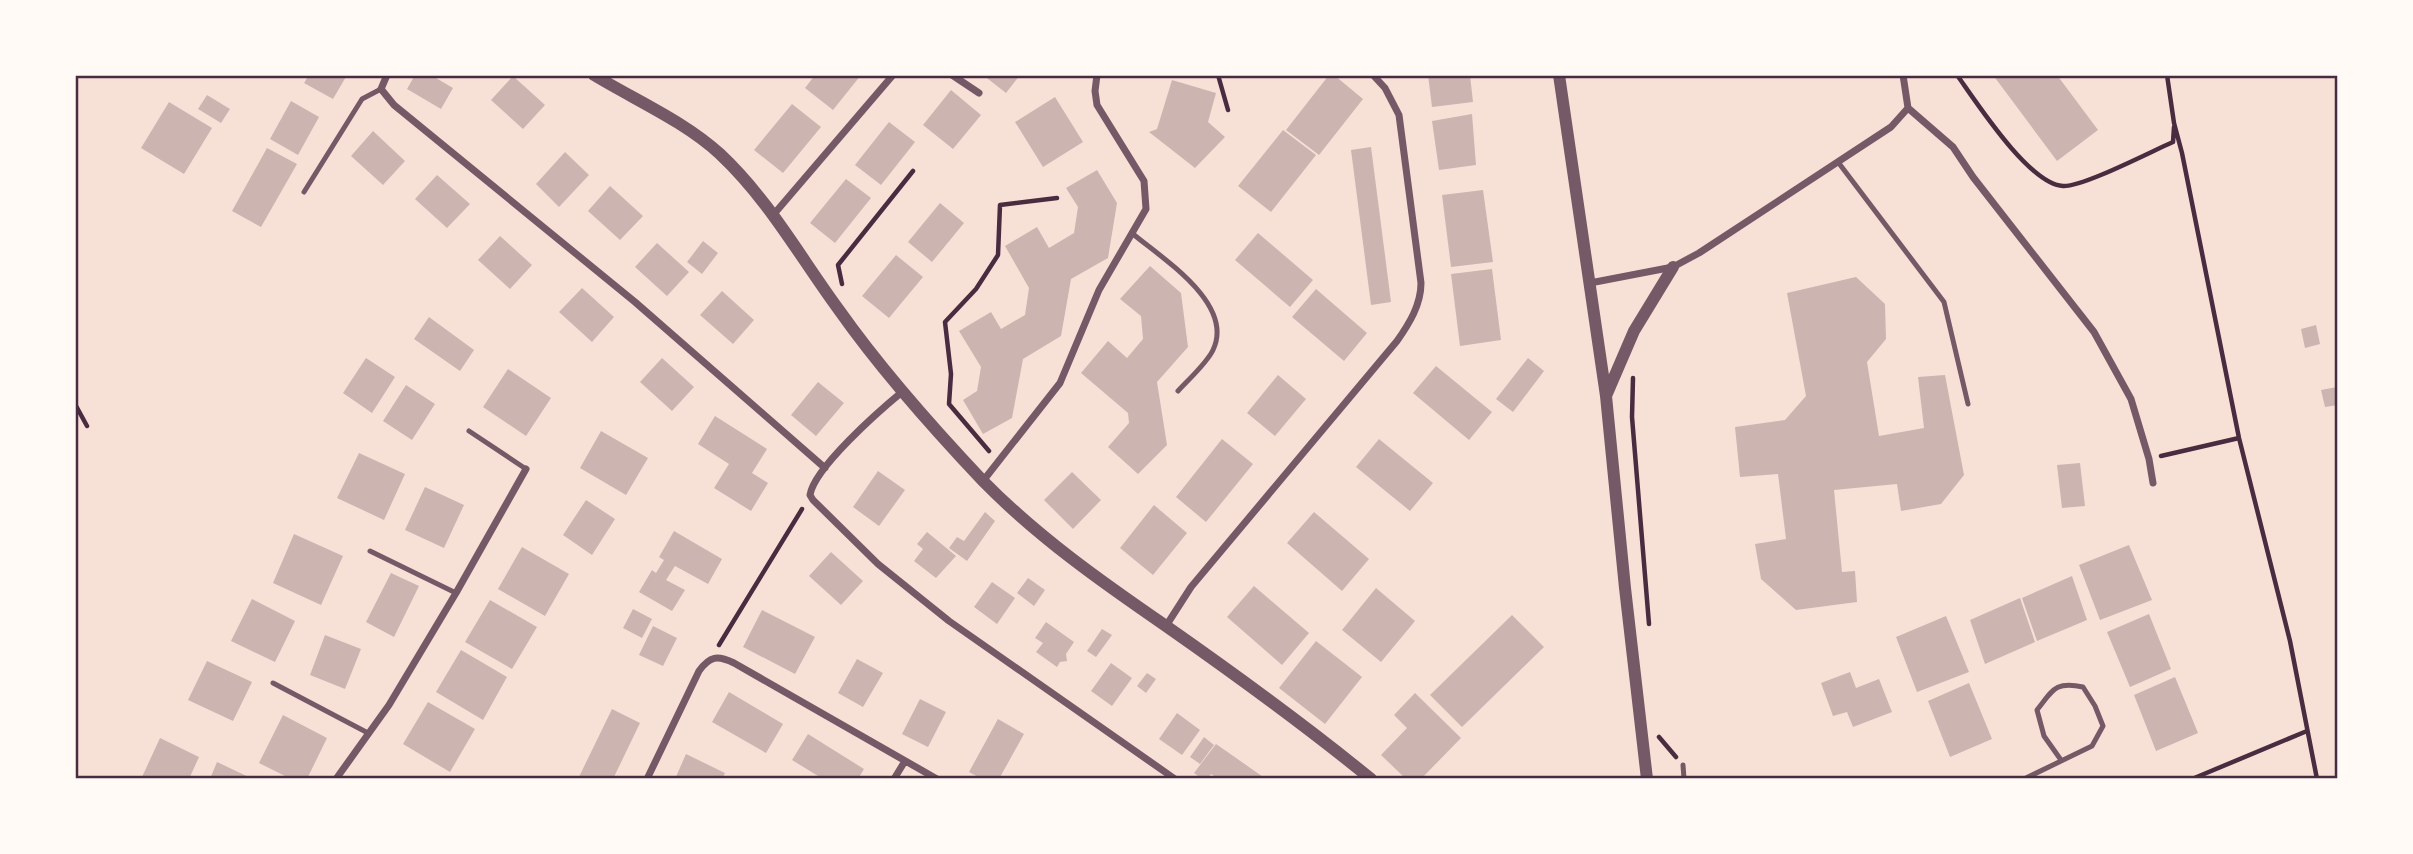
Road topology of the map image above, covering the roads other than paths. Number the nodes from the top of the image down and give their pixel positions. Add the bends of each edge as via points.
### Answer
1 (387, 75) edge
2 (594, 75) edge
3 (893, 75) edge
4 (952, 75) edge
5 (1097, 75) edge
6 (1373, 75) edge
7 (1559, 75) edge
8 (1903, 75) edge
9 (381, 89) junction
10 (979, 93) dead end
11 (1908, 108) junction
12 (1838, 162) junction
13 (304, 192) dead end
14 (775, 214) junction
15 (1133, 234) junction
16 (1673, 267) junction
17 (1590, 283) junction
18 (1178, 391) dead end
19 (902, 392) junction
20 (1606, 396) junction
21 (1968, 404) dead end
22 (469, 431) dead end
23 (825, 468) junction
24 (526, 469) joint
25 (983, 481) junction
26 (2153, 482) dead end
27 (370, 551) dead end
28 (456, 593) junction
29 (1166, 626) junction
30 (273, 683) dead end
31 (368, 733) junction
32 (2061, 760) junction
33 (905, 761) junction
34 (1683, 765) road end
35 (336, 779) edge
36 (647, 779) edge
37 (894, 779) edge
38 (937, 779) edge
39 (1175, 779) edge
40 (1371, 779) edge
41 (1647, 779) edge
42 (1684, 779) edge
43 (2024, 779) edge

1 - 9 street
2 - 14 street via 709,146
3 - 14 street
4 - 10 street
5 - 15 street via 1097,106 1144,181 1146,209
6 - 29 street via 1399,115 1421,283 1415,310 1397,341 1191,587
7 - 17 street
8 - 11 street
9 - 13 lane via 362,99
9 - 23 street via 394,105 635,302
11 - 12 street via 1891,127
11 - 26 street via 1953,147 2094,332 2131,399
12 - 16 street
12 - 21 lane via 1944,302
14 - 19 street via 836,307
15 - 18 lane via 1201,292 1211,306 1217,329 1213,350
15 - 25 street via 1099,290 1060,383
16 - 17 street
16 - 20 street via 1634,331
17 - 20 street
19 - 23 street
19 - 25 street
20 - 41 street
22 - 24 lane
23 - 39 street via 810,495 877,564 949,621
24 - 28 street
25 - 29 street via 1095,578
27 - 28 lane
28 - 31 street
29 - 40 street
30 - 31 lane
31 - 35 street
32 - 32 lane via 2092,746 2103,726 2083,687 2068,684 2054,687 2037,710 2044,736
32 - 43 lane
33 - 36 street via 734,663 712,657 695,678
33 - 37 street
33 - 38 street
34 - 42 lane

